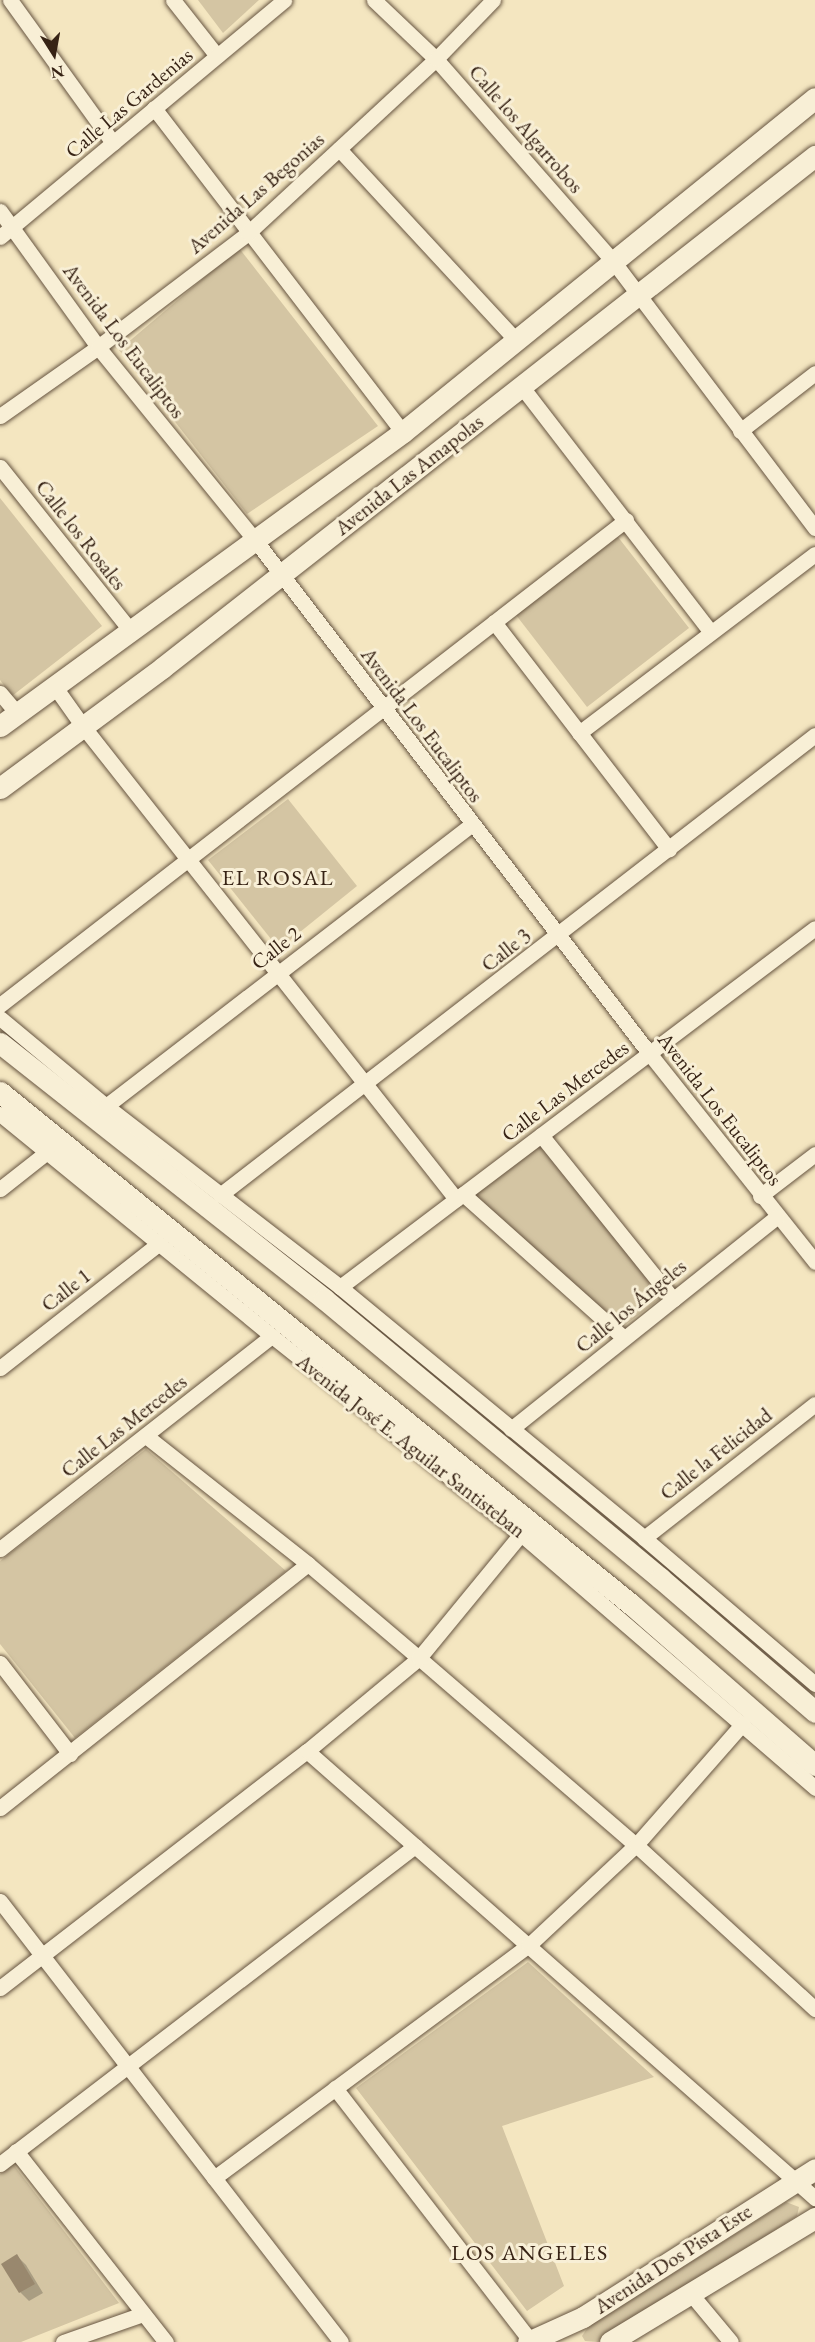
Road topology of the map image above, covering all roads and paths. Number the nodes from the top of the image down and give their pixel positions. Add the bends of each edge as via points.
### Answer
1 (9, 0) edge
2 (173, 0) edge
3 (284, 0) edge
4 (374, 0) edge
5 (493, 0) edge
6 (217, 56) junction
7 (436, 59) junction
8 (815, 98) edge
9 (154, 108) junction
10 (113, 143) junction
11 (339, 149) junction
12 (815, 156) edge
13 (0, 211) edge
14 (13, 226) junction
15 (248, 233) junction
16 (0, 237) edge
17 (613, 261) junction
18 (639, 293) junction
19 (517, 341) junction
20 (98, 347) junction
21 (815, 373) edge
22 (522, 387) junction
23 (0, 416) edge
24 (740, 431) junction
25 (402, 432) junction
26 (0, 467) edge
27 (626, 520) junction
28 (815, 528) edge
29 (255, 540) junction
30 (815, 554) edge
31 (281, 574) junction
32 (494, 622) junction
33 (130, 630) junction
34 (711, 632) junction
35 (55, 687) junction
36 (0, 693) edge
37 (382, 708) junction
38 (16, 713) junction
39 (82, 725) junction
40 (0, 726) edge
41 (579, 733) junction
42 (815, 735) edge
43 (0, 789) edge
44 (472, 824) junction
45 (669, 849) junction
46 (187, 859) junction
47 (815, 928) edge
48 (558, 936) junction
49 (278, 974) junction
50 (0, 1005) edge
51 (0, 1018) edge
52 (0, 1043) edge
53 (649, 1053) junction
54 (365, 1084) junction
55 (0, 1092) edge
56 (106, 1106) junction
57 (0, 1113) edge
58 (541, 1135) junction
59 (47, 1152) junction
60 (815, 1154) edge
61 (0, 1189) edge
62 (220, 1196) junction
63 (760, 1196) junction
64 (460, 1197) junction
65 (777, 1216) junction
66 (158, 1244) junction
67 (815, 1262) edge
68 (340, 1287) junction
69 (673, 1299) junction
70 (272, 1336) junction
71 (624, 1338) junction
72 (0, 1368) edge
73 (815, 1404) edge
74 (511, 1429) junction
75 (146, 1436) junction
76 (521, 1534) junction
77 (644, 1538) junction
78 (0, 1549) edge
79 (308, 1564) junction
80 (418, 1658) junction
81 (0, 1663) edge
82 (815, 1684) edge
83 (815, 1712) edge
84 (743, 1723) junction
85 (307, 1751) junction
86 (70, 1754) junction
87 (815, 1765) edge
88 (815, 1788) edge
89 (0, 1808) edge
90 (636, 1845) junction
91 (415, 1846) junction
92 (0, 1901) edge
93 (529, 1946) junction
94 (42, 1955) junction
95 (0, 1989) edge
96 (815, 2009) edge
97 (127, 2066) junction
98 (335, 2088) junction
99 (16, 2151) junction
100 (0, 2164) edge
101 (815, 2169) edge
102 (214, 2178) junction
103 (796, 2180) junction
104 (815, 2198) edge
105 (815, 2218) edge
106 (692, 2294) junction
107 (143, 2314) junction
108 (63, 2342) edge
109 (166, 2342) edge
110 (341, 2342) edge
111 (530, 2342) edge
112 (610, 2342) edge
113 (731, 2342) edge

1 - 10 street
2 - 6 street
3 - 6 street, Calle Las Gardenias
4 - 7 street, Calle los Algarrobos
5 - 7 street, Avenida Las Begonias
6 - 9 street, Calle Las Gardenias
7 - 11 street, Avenida Las Begonias
7 - 17 street, Calle los Algarrobos
8 - 17 street, Avenida Las Amapolas
9 - 10 street, Calle Las Gardenias
9 - 15 street
10 - 14 street, Calle Las Gardenias
11 - 15 street, Avenida Las Begonias
11 - 19 street
12 - 18 street, Avenida Las Amapolas
13 - 14 street, Avenida Los Eucaliptos
14 - 16 street, Calle Las Gardenias
14 - 20 street, Avenida Los Eucaliptos
15 - 20 street, Avenida Las Begonias
15 - 25 street
17 - 18 street, Calle los Algarrobos
17 - 19 street, Avenida Las Amapolas
18 - 22 street, Avenida Las Amapolas
18 - 24 street, Calle los Algarrobos
19 - 25 street, Avenida Las Amapolas
20 - 23 street, Avenida Las Begonias
20 - 29 street, Avenida Los Eucaliptos
21 - 24 street
22 - 27 street
22 - 31 street, Avenida Las Amapolas
24 - 28 street, Calle los Algarrobos
25 - 29 street, Avenida Las Amapolas
26 - 33 street, Calle los Rosales
27 - 32 street
27 - 34 street
29 - 31 street, Avenida Los Eucaliptos
29 - 33 street, Avenida Las Amapolas
30 - 34 street
31 - 37 street, Avenida Los Eucaliptos
31 - 39 street, Avenida Las Amapolas
32 - 37 street
32 - 41 street
33 - 35 street, Avenida Las Amapolas
34 - 41 street
35 - 38 street, Avenida Las Amapolas
35 - 39 street
36 - 38 street
37 - 44 street, Avenida Los Eucaliptos
37 - 46 street
38 - 40 street, Avenida Las Amapolas
39 - 43 street, Avenida Las Amapolas
39 - 46 street
41 - 45 street
42 - 45 street, Calle 3
44 - 48 street, Avenida Los Eucaliptos
44 - 49 street, Calle 2
45 - 48 street, Calle 3
46 - 49 street
46 - 50 street
47 - 53 street, Calle Las Mercedes
48 - 53 street, Avenida Los Eucaliptos
48 - 54 street, Calle 3
49 - 54 street
49 - 56 street, Calle 2
51 - 56 street
52 - 83 street via 324,1299
53 - 58 street, Calle Las Mercedes
53 - 63 street, Avenida Los Eucaliptos
54 - 62 street, Calle 3
54 - 64 street
55 - 87 street, Avenida José E. Aguilar Santisteban via 632,1605
56 - 62 street
57 - 59 street, Avenida José E. Aguilar Santisteban
58 - 64 street, Calle Las Mercedes
58 - 69 street
59 - 61 street
59 - 66 street, Avenida José E. Aguilar Santisteban
60 - 63 street
62 - 68 street
63 - 65 street, Avenida Los Eucaliptos
64 - 68 street, Calle Las Mercedes
64 - 71 street
65 - 67 street, Avenida Los Eucaliptos
65 - 69 street, Calle los Ángeles
66 - 70 street, Avenida José E. Aguilar Santisteban
66 - 72 street, Calle 1
68 - 74 street
69 - 71 street, Calle los Ángeles
70 - 75 street, Calle Las Mercedes
70 - 76 street, Avenida José E. Aguilar Santisteban
71 - 74 street, Calle los Ángeles
73 - 77 street, Calle la Felicidad
74 - 77 street
75 - 78 street, Calle Las Mercedes
75 - 79 street
76 - 80 street
76 - 84 street, Avenida José E. Aguilar Santisteban
77 - 82 street
79 - 80 street
79 - 86 street
80 - 85 street
80 - 90 street
81 - 86 street
84 - 88 street, Avenida José E. Aguilar Santisteban
84 - 90 street
85 - 91 street
85 - 94 street
86 - 89 street
90 - 93 street
90 - 96 street
91 - 93 street
91 - 97 street
92 - 94 street
93 - 98 street
93 - 103 street
94 - 95 street
94 - 97 street
97 - 99 street
97 - 102 street
98 - 102 street
98 - 111 street
99 - 100 street
99 - 107 street
101 - 103 street, Avenida Dos Pista Este
102 - 110 street
103 - 104 street
103 - 111 street, Avenida Dos Pista Este via 583,2317
105 - 106 street, Avenida Dos Pista Este
106 - 112 street, Avenida Dos Pista Este
106 - 113 street
107 - 108 street
107 - 109 street

